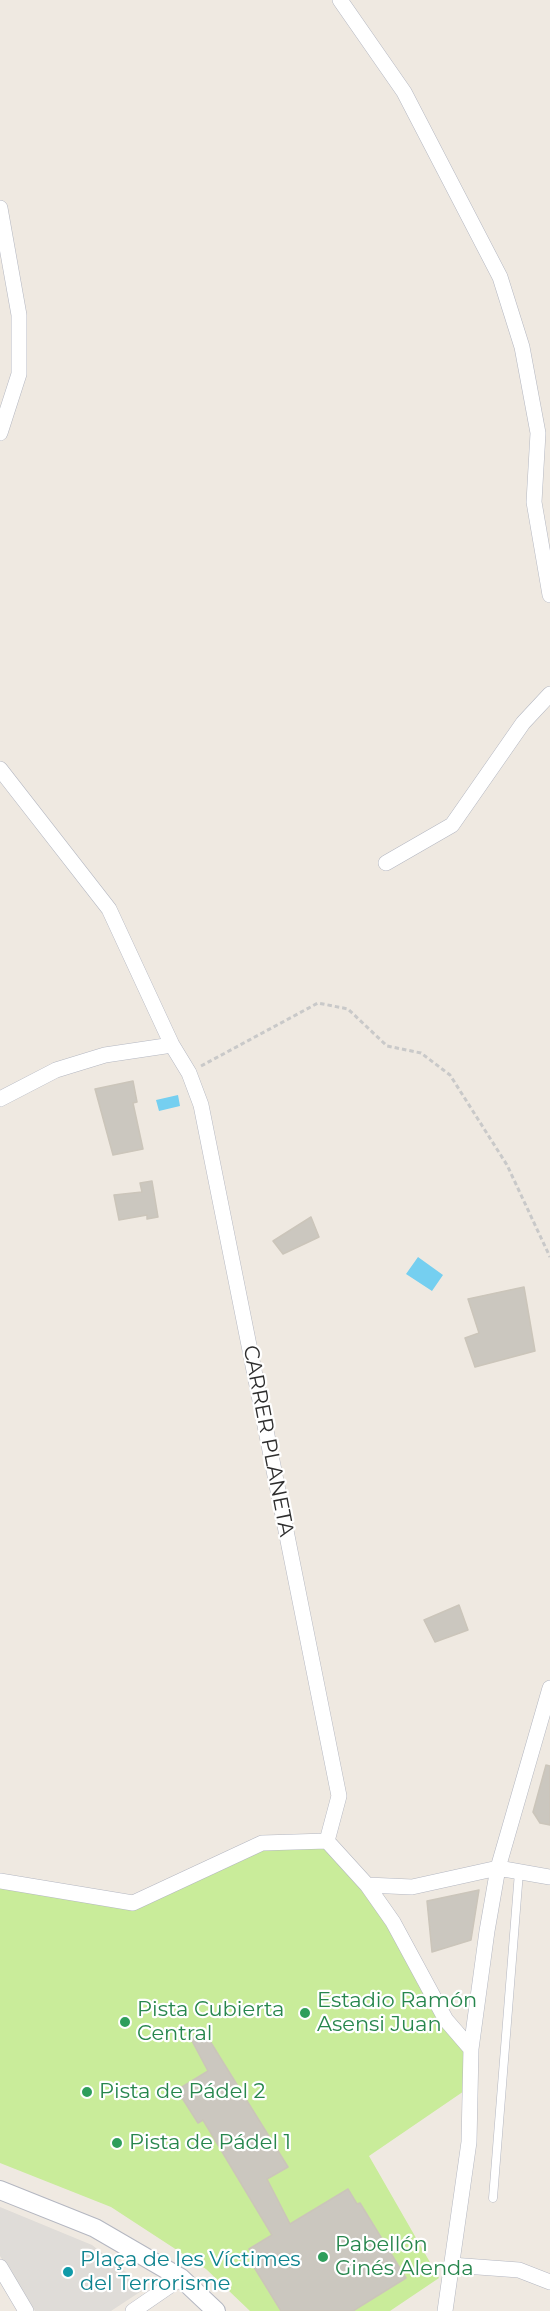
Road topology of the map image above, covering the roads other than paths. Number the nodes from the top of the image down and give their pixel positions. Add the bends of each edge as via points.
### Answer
1 (340, 0) edge
2 (0, 208) edge
3 (0, 433) edge
4 (550, 595) edge
5 (550, 694) edge
6 (0, 769) edge
7 (386, 863) dead end
8 (172, 1045) junction
9 (0, 1099) edge
10 (550, 1688) edge
11 (327, 1841) junction
12 (498, 1868) junction
13 (519, 1872) junction
14 (550, 1877) edge
15 (0, 1881) edge
16 (367, 1885) junction
17 (471, 2049) junction
18 (0, 2190) edge
19 (492, 2198) dead end
20 (451, 2265) junction
21 (0, 2267) edge
22 (182, 2278) junction
23 (550, 2282) edge
24 (26, 2311) edge
25 (134, 2311) edge
26 (216, 2311) edge
27 (445, 2311) edge

1 - 4 street via 404,92 500,276 522,347 538,433 534,502
2 - 3 street via 19,315 19,374
5 - 7 street via 523,723 452,825
6 - 8 street, CARRER PLANETA via 109,909
8 - 9 street via 105,1056 56,1070
8 - 11 street, CARRER PLANETA via 189,1073 201,1105 339,1796
10 - 12 street
11 - 15 street via 262,1843 133,1903
11 - 16 street
12 - 13 street
12 - 16 street via 412,1887
12 - 17 street
13 - 14 street
13 - 19 lane
16 - 17 street via 393,1922 446,2020
17 - 20 street via 469,2142
18 - 22 street via 95,2228
20 - 23 street via 519,2270
20 - 27 street
21 - 24 street
22 - 25 street
22 - 26 street

